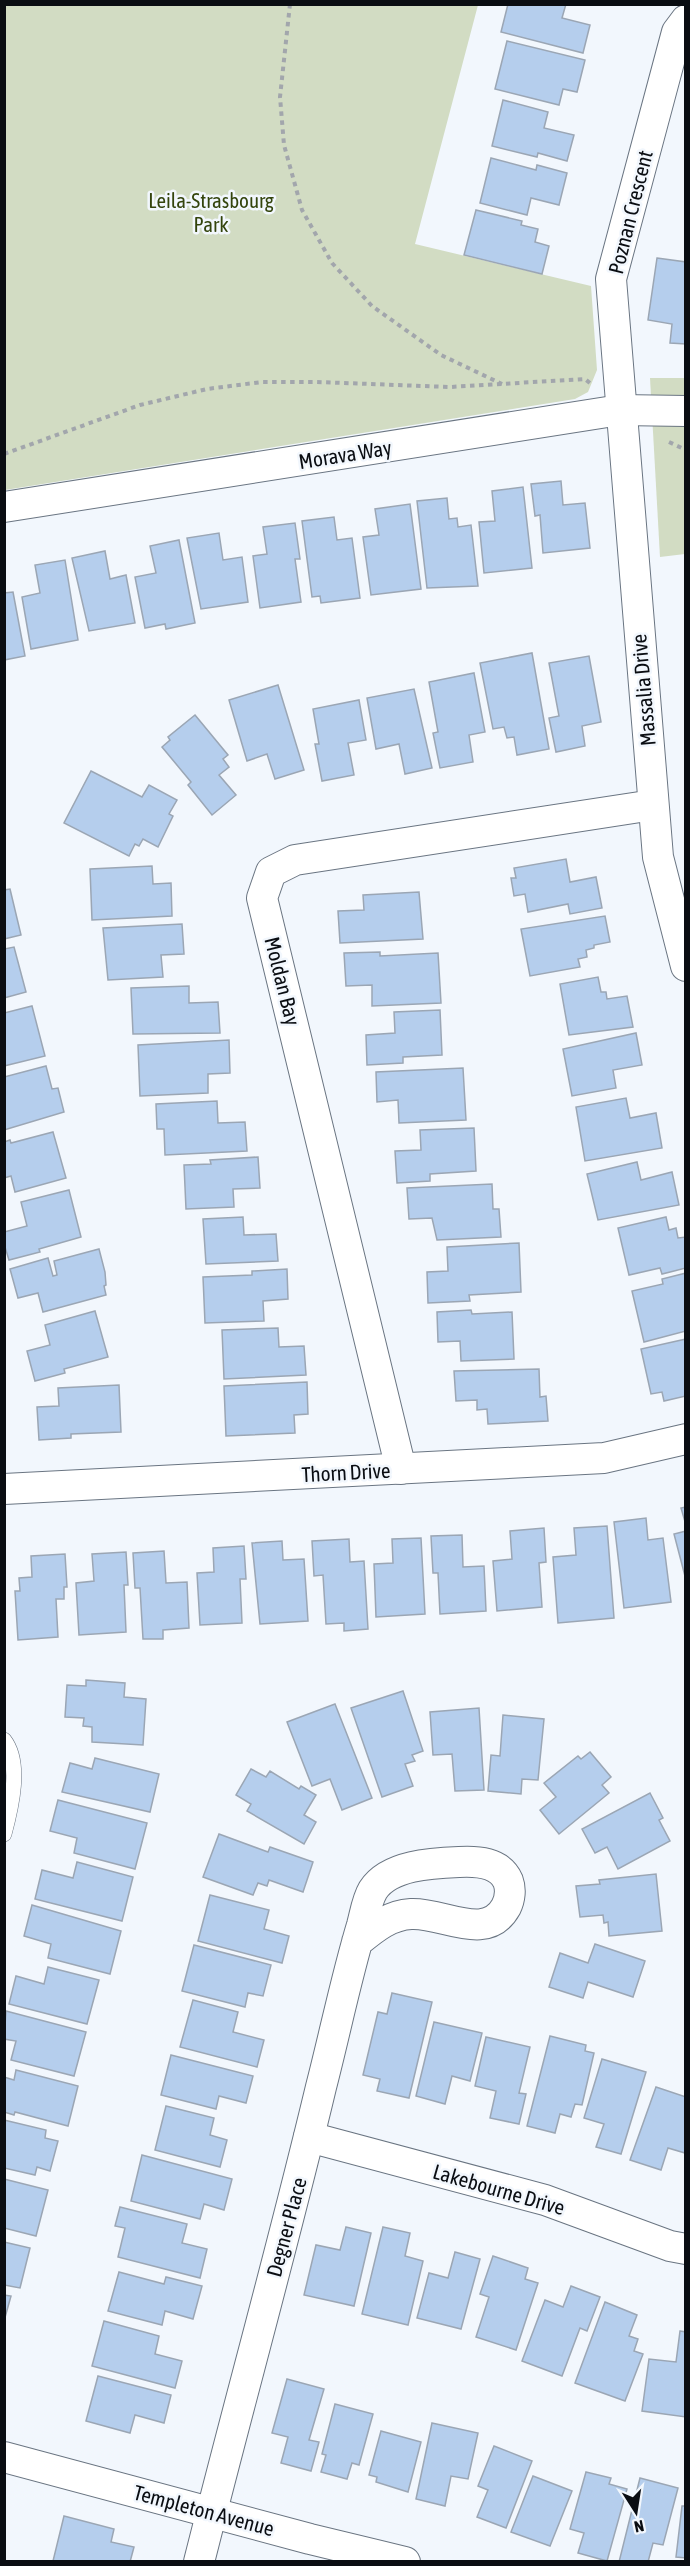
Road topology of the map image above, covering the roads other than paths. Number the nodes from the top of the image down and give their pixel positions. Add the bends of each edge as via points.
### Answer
1 (686, 20) edge
2 (620, 410) junction
3 (686, 411) edge
4 (4, 507) edge
5 (653, 805) junction
6 (686, 966) edge
7 (686, 1439) edge
8 (401, 1469) junction
9 (4, 1489) edge
10 (4, 1740) edge
11 (4, 1834) edge
12 (357, 1942) junction
13 (309, 2137) junction
14 (686, 2250) edge
15 (4, 2457) edge
16 (211, 2512) junction
17 (199, 2562) edge
18 (405, 2562) edge

1 - 2 street, Poznan Crescent via 677,32 611,279
2 - 3 street, Morava Way
2 - 4 street, Morava Way
2 - 5 street, Massalia Drive
5 - 6 street, Massalia Drive via 658,857
5 - 8 street, Moldan Bay via 295,860 271,872 262,898
7 - 8 street, Thorn Drive via 604,1458
8 - 9 street, Thorn Drive
10 - 11 lane via 11,1748 14,1797
12 - 12 street, Degner Place via 385,1921 410,1914 484,1926 498,1918 507,1905 510,1884 504,1873 484,1863 433,1864 397,1872 383,1878 372,1892
12 - 13 street, Degner Place
13 - 14 street, Lakebourne Drive via 545,2200
13 - 16 street, Degner Place
15 - 16 street, Templeton Avenue
16 - 17 street, Degner Place
16 - 18 street, Templeton Avenue

